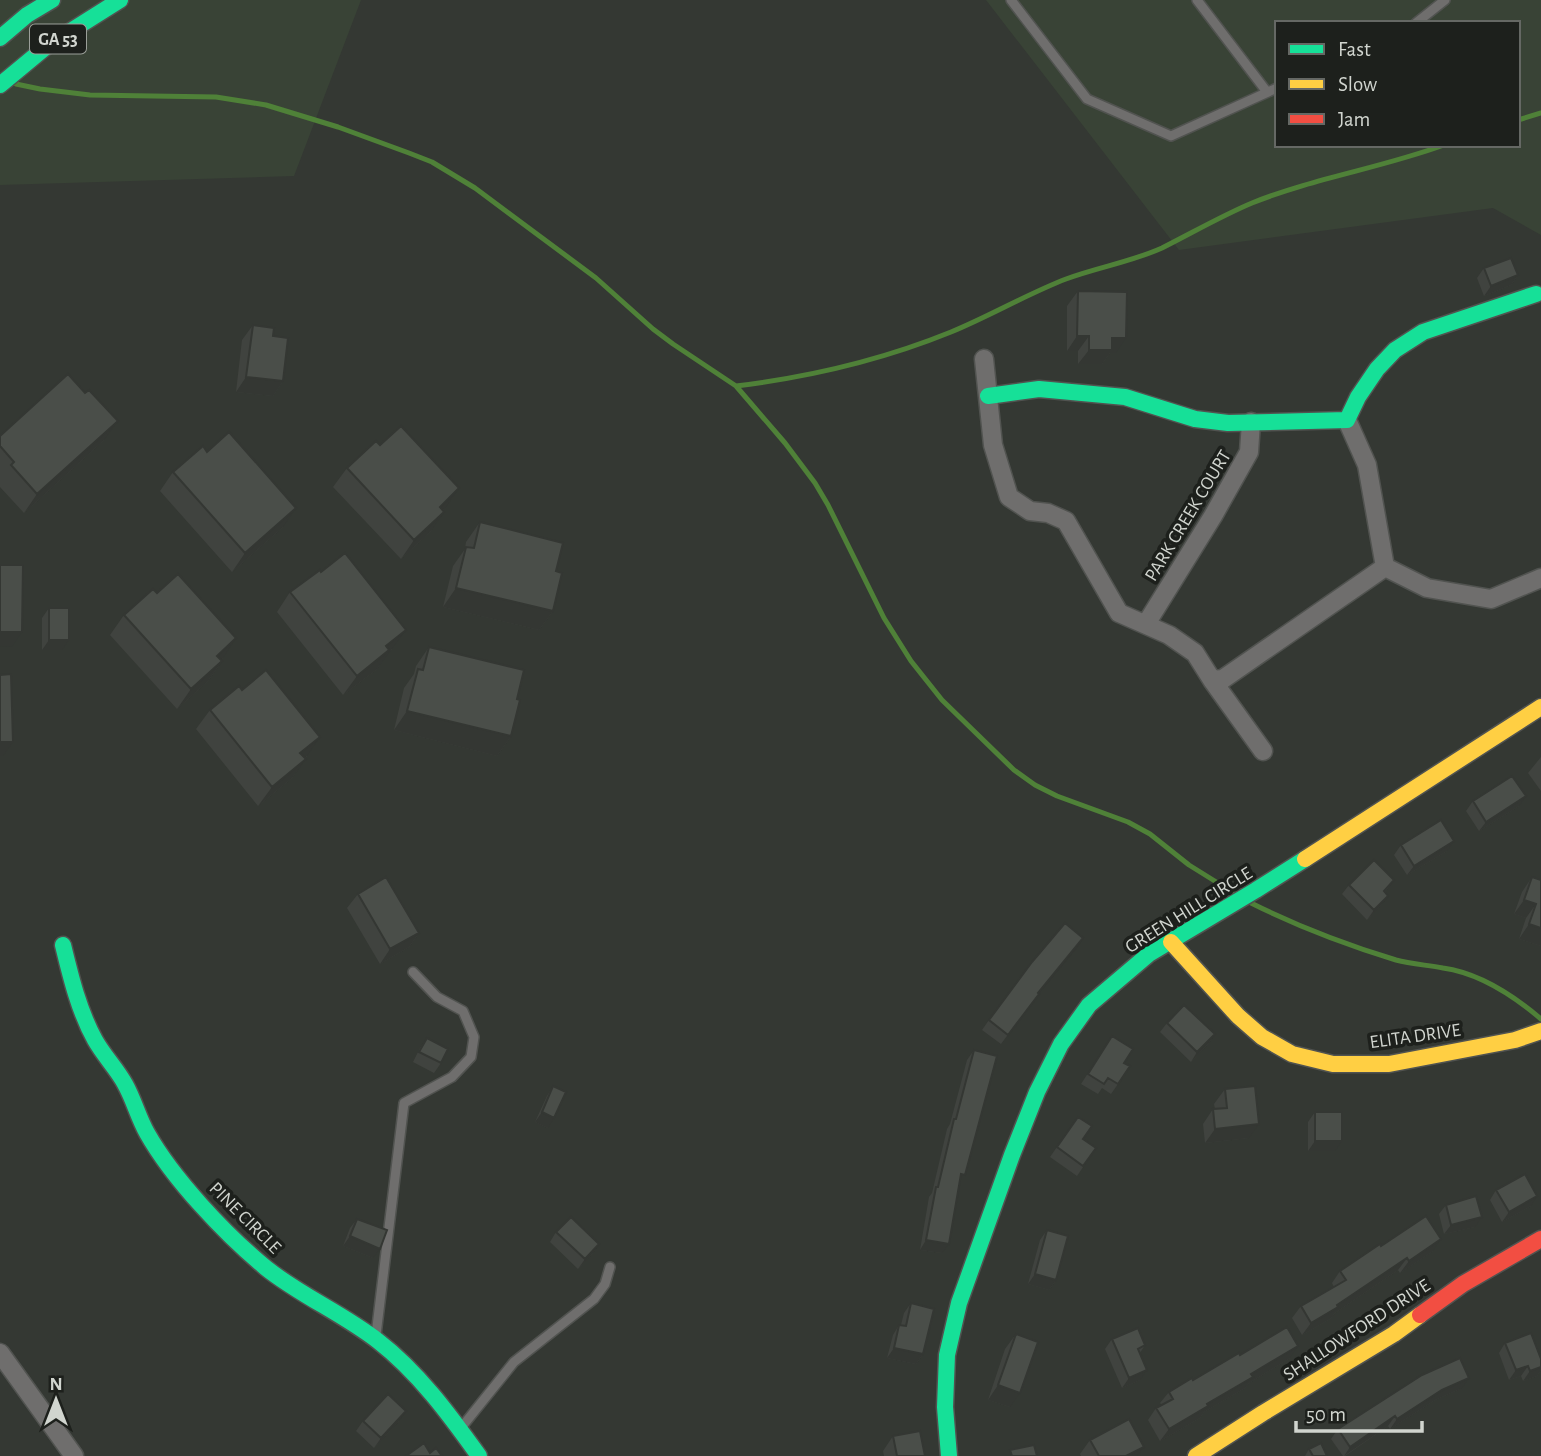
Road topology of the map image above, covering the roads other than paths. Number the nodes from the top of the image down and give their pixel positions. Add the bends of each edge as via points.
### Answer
1 (52, 0) edge
2 (120, 0) edge
3 (1011, 0) edge
4 (1197, 0) edge
5 (1445, 0) edge
6 (1419, 21) edge
7 (0, 38) edge
8 (0, 85) edge
9 (1275, 89) edge
10 (1267, 92) junction
11 (1536, 294) dead end
12 (984, 359) dead end
13 (988, 396) junction
14 (1347, 420) junction
15 (1251, 422) junction
16 (1385, 567) junction
17 (1541, 578) edge
18 (1146, 624) junction
19 (1212, 680) junction
20 (1541, 707) edge
21 (1263, 751) dead end
22 (1171, 943) junction
23 (63, 945) dead end
24 (413, 972) dead end
25 (1541, 1031) edge
26 (1541, 1239) edge
27 (610, 1267) dead end
28 (376, 1340) junction
29 (0, 1353) edge
30 (460, 1430) junction
31 (74, 1456) edge
32 (479, 1456) edge
33 (949, 1456) edge
34 (1196, 1456) edge

1 - 7 street, GA 53
2 - 8 street, GA 53 via 47,46
3 - 10 lane via 1087,99 1171,136
4 - 10 lane
5 - 6 lane
9 - 10 lane
11 - 14 street via 1423,332 1395,350 1377,369
12 - 13 street
13 - 15 street, PARK CREEK COURT via 1039,389 1088,393 1125,397 1195,419
13 - 18 street via 993,445 1009,497 1030,511 1066,522 1119,612
14 - 15 street, PARK CREEK COURT
14 - 16 street via 1367,465
15 - 18 street, PARK CREEK COURT via 1249,452
16 - 17 street via 1427,588 1491,599
16 - 19 street via 1223,679
18 - 19 street via 1195,653
19 - 21 street
20 - 22 street, GREEN HILL CIRCLE
22 - 25 street, ELITA DRIVE via 1262,1037 1292,1054 1334,1064 1389,1064
22 - 33 street, GREEN HILL CIRCLE via 1149,954 1089,1005 1060,1044 1037,1092 959,1303 947,1355
23 - 28 street, PINE CIRCLE via 75,996 101,1051 119,1074 146,1131 197,1200 277,1277
24 - 28 lane via 437,997 463,1011 474,1037 471,1057 452,1077 404,1103
26 - 34 street, SHALLOWFORD DRIVE
27 - 30 lane via 594,1299 514,1362
28 - 30 street, PINE CIRCLE via 396,1355
29 - 31 street
30 - 32 street, PINE CIRCLE

